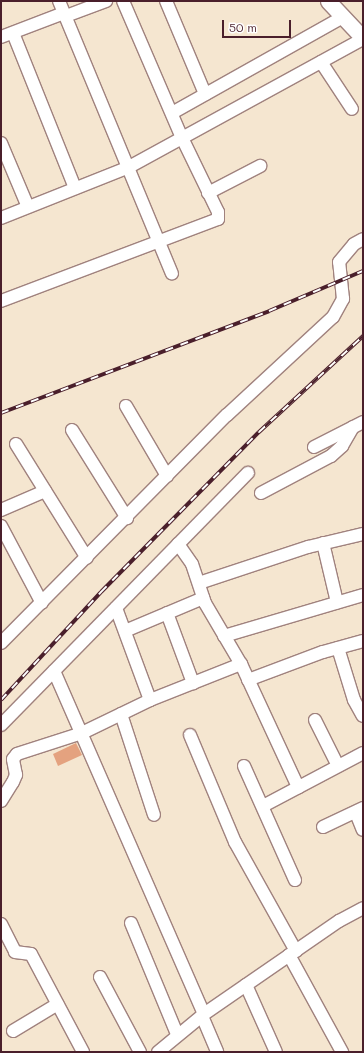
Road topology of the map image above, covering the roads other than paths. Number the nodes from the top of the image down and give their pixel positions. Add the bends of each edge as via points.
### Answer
1 (59, 1) edge
2 (106, 1) edge
3 (123, 1) edge
4 (166, 1) edge
5 (328, 1) edge
6 (65, 14) junction
7 (343, 17) junction
8 (13, 33) junction
9 (1, 37) edge
10 (363, 38) edge
11 (321, 62) junction
12 (205, 94) junction
13 (352, 109) dead end
14 (172, 113) junction
15 (182, 138) junction
16 (1, 143) edge
17 (260, 166) dead end
18 (130, 167) junction
19 (75, 188) junction
20 (208, 192) junction
21 (28, 207) junction
22 (1, 218) edge
23 (363, 239) edge
24 (159, 242) junction
25 (172, 274) dead end
26 (1, 301) edge
27 (126, 406) dead end
28 (358, 425) edge
29 (72, 430) dead end
30 (16, 444) dead end
31 (314, 447) dead end
32 (248, 472) dead end
33 (168, 476) junction
34 (45, 491) junction
35 (262, 493) dead end
36 (1, 510) edge
37 (127, 518) junction
38 (1, 526) edge
39 (363, 534) edge
40 (324, 543) junction
41 (178, 544) junction
42 (87, 558) junction
43 (199, 584) junction
44 (363, 595) edge
45 (203, 598) junction
46 (337, 602) junction
47 (42, 603) junction
48 (116, 608) junction
49 (167, 613) junction
50 (125, 631) junction
51 (224, 636) junction
52 (2, 641) edge
53 (363, 642) edge
54 (338, 648) junction
55 (241, 664) junction
56 (54, 671) junction
57 (248, 680) junction
58 (193, 683) junction
59 (150, 700) junction
60 (121, 714) junction
61 (363, 716) edge
62 (315, 720) dead end
63 (1, 725) edge
64 (82, 733) junction
65 (190, 735) dead end
66 (363, 753) edge
67 (244, 766) dead end
68 (338, 766) junction
69 (298, 787) junction
70 (1, 801) edge
71 (263, 806) junction
72 (359, 810) edge
73 (154, 815) dead end
74 (323, 827) dead end
75 (363, 830) edge
76 (295, 880) dead end
77 (363, 908) edge
78 (1, 924) edge
79 (131, 924) dead end
80 (293, 953) junction
81 (100, 977) dead end
82 (246, 985) junction
83 (58, 1004) junction
84 (203, 1015) junction
85 (13, 1031) dead end
86 (177, 1034) junction
87 (83, 1052) edge
88 (140, 1052) edge
89 (158, 1052) edge
90 (217, 1052) edge
91 (276, 1052) edge
92 (342, 1052) edge

1 - 6 street
2 - 6 street
3 - 14 street
4 - 12 street
5 - 7 main road
6 - 8 street
6 - 18 street
7 - 10 main road
7 - 12 street
8 - 9 street
8 - 19 street
10 - 11 street
11 - 13 street
11 - 15 street
12 - 14 street
14 - 15 street
15 - 18 street
15 - 20 street
16 - 21 street
17 - 20 street
18 - 19 street
18 - 24 street
19 - 21 street
20 - 24 street via 219,215 216,221
21 - 22 street
23 - 33 street via 354,244 339,262 343,299 333,317 227,415
24 - 25 street
24 - 26 street
27 - 33 street
28 - 31 street
28 - 35 street via 331,456
29 - 37 street
30 - 34 street
32 - 41 street
33 - 37 street
34 - 36 street
34 - 42 street
37 - 42 street
38 - 47 street
39 - 40 street
40 - 43 street
40 - 46 street
41 - 43 street via 192,564
41 - 48 street
42 - 47 street
43 - 45 street
44 - 46 street
45 - 49 street
45 - 51 street
46 - 51 street
47 - 52 street
48 - 50 street
48 - 56 street
49 - 50 street
49 - 58 street
50 - 59 street
51 - 55 street
53 - 54 street
54 - 57 street
54 - 61 street via 354,700
55 - 57 street
55 - 58 street
56 - 63 street
56 - 64 street
57 - 69 street
58 - 59 street
59 - 60 street
60 - 64 street
60 - 73 street
62 - 68 street
64 - 70 street via 14,756 12,763 16,775
64 - 84 street
65 - 80 street via 235,842
66 - 68 street
67 - 71 street
68 - 69 street
69 - 71 street
71 - 76 street
72 - 74 street
72 - 75 street
77 - 80 street
78 - 83 street via 15,952 31,954
79 - 86 street
80 - 82 street
80 - 92 street
81 - 88 street
82 - 84 street
82 - 91 street
83 - 85 street
83 - 87 street
84 - 86 street
84 - 90 street
86 - 89 street

